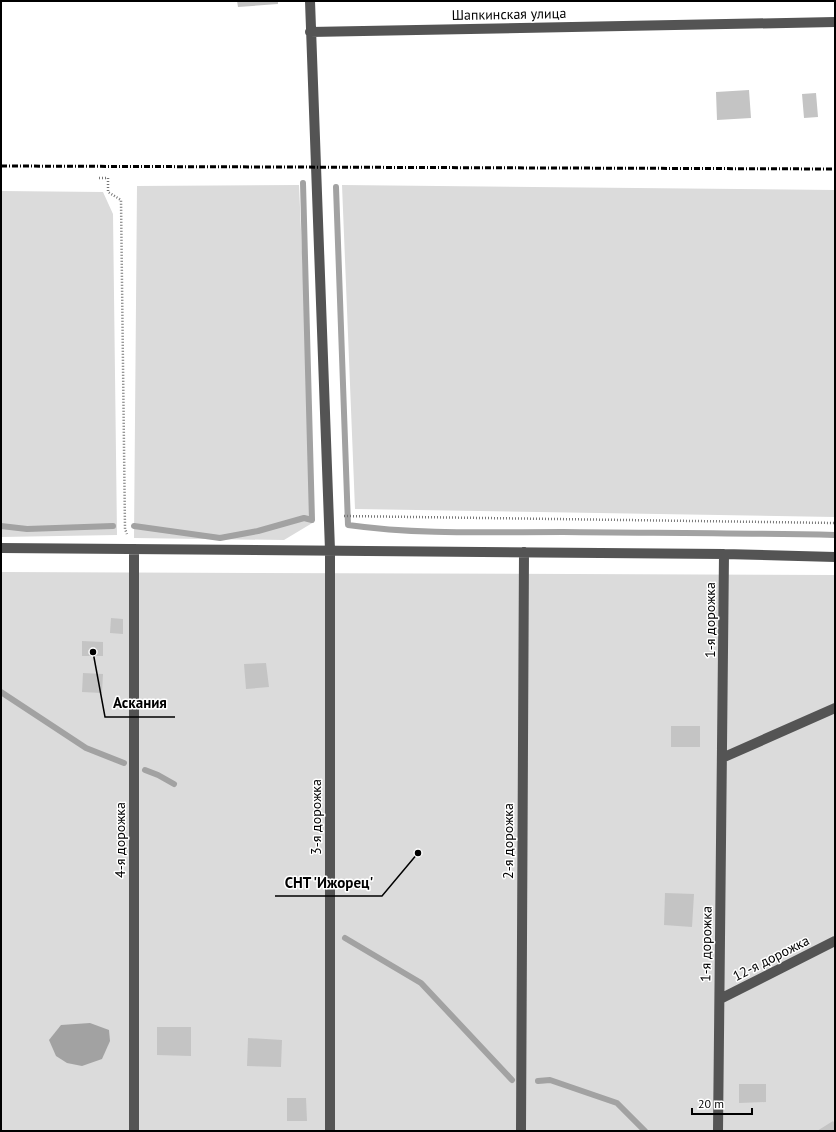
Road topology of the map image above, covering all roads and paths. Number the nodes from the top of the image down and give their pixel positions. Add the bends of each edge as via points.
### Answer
1 (310, 1) edge
2 (835, 22) edge
3 (310, 32) junction
4 (99, 178) dead end
5 (338, 516) dead end
6 (835, 523) edge
7 (125, 529) dead end
8 (1, 548) edge
9 (134, 549) junction
10 (330, 550) junction
11 (524, 552) junction
12 (724, 554) junction
13 (835, 557) edge
14 (835, 708) edge
15 (722, 758) junction
16 (835, 941) edge
17 (720, 1000) junction
18 (134, 1131) edge
19 (330, 1131) edge
20 (521, 1131) edge
21 (718, 1131) edge

1 - 3 street
2 - 3 street, Шапкинская улица
3 - 10 street, 3-я дорожка
4 - 7 path via 108,178 108,192 121,200
5 - 6 path
8 - 9 street
9 - 10 street
9 - 18 street, 4-я дорожка
10 - 11 street
10 - 19 street, 3-я дорожка
11 - 12 street
11 - 20 street, 2-я дорожка
12 - 13 street
12 - 15 street, 1-я дорожка
14 - 15 street
15 - 17 street, 1-я дорожка
16 - 17 street, 12-я дорожка
17 - 21 street, 1-я дорожка

